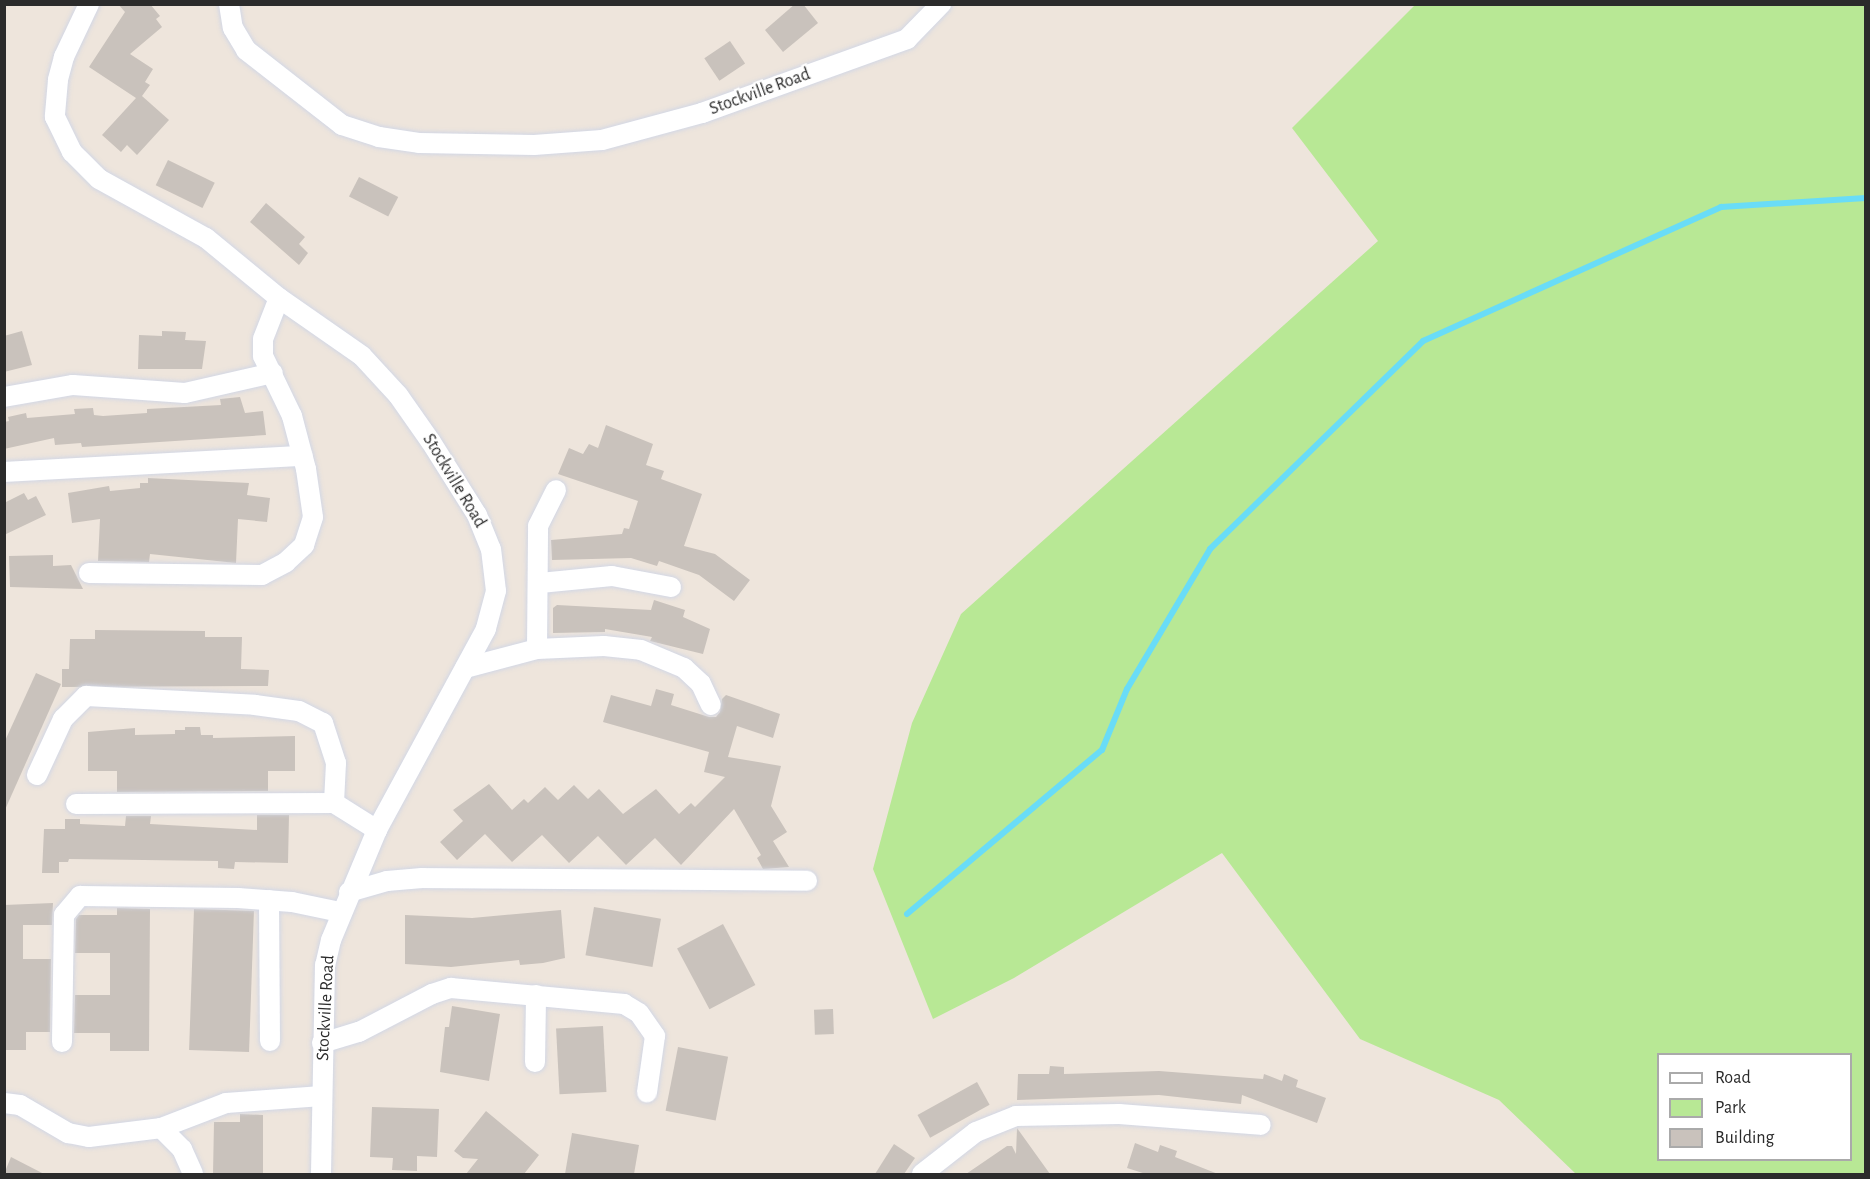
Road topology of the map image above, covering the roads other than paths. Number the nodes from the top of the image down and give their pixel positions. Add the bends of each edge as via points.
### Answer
1 (89, 4) edge
2 (229, 4) edge
3 (941, 4) edge
4 (279, 298) junction
5 (273, 373) junction
6 (4, 397) edge
7 (303, 456) junction
8 (4, 472) edge
9 (556, 490) dead end
10 (89, 573) dead end
11 (540, 583) junction
12 (671, 587) dead end
13 (537, 649) junction
14 (465, 668) junction
15 (711, 705) dead end
16 (37, 774) dead end
17 (334, 803) junction
18 (76, 804) dead end
19 (377, 830) junction
20 (807, 881) dead end
21 (348, 892) junction
22 (269, 900) junction
23 (340, 912) junction
24 (536, 995) junction
25 (270, 1041) dead end
26 (62, 1042) dead end
27 (322, 1043) junction
28 (535, 1062) dead end
29 (646, 1092) dead end
30 (322, 1096) junction
31 (4, 1103) edge
32 (1261, 1125) dead end
33 (161, 1128) junction
34 (193, 1174) edge
35 (321, 1174) edge
36 (922, 1174) edge

1 - 4 street, Stockville Road via 64,57 58,80 55,117 72,152 99,179 206,238
2 - 3 street, Stockville Road via 233,28 246,50 342,125 379,137 419,143 534,145 602,140 702,113 907,39
4 - 5 street via 263,339 263,356
4 - 14 street, Stockville Road via 377,370 431,442 477,515 491,549 496,591 486,629
5 - 6 street via 185,393 72,385
5 - 7 street via 292,416
7 - 8 street
7 - 10 street via 312,501 312,525 304,545 275,569 242,577 164,571
9 - 11 street via 538,526
11 - 12 street via 612,576
11 - 13 street
13 - 14 street
13 - 15 street via 604,646 641,650 684,668 701,684
14 - 19 street, Stockville Road
16 - 17 street via 63,719 84,697 255,705 299,711 323,723 336,764
17 - 18 street
17 - 19 street
19 - 21 street, Stockville Road
20 - 21 street via 422,878 387,881
21 - 23 street, Stockville Road
22 - 23 street
22 - 25 street
22 - 26 street via 80,896 64,915
23 - 27 street, Stockville Road via 325,965
24 - 27 street via 471,988 441,990 359,1032
24 - 28 street
24 - 29 street via 624,1004 639,1013 655,1036
27 - 30 street, Stockville Road
30 - 33 street via 226,1102
30 - 35 street, Stockville Road
31 - 33 street via 20,1105 78,1136
32 - 36 street via 1128,1114 1016,1116 976,1132
33 - 34 street via 182,1149

